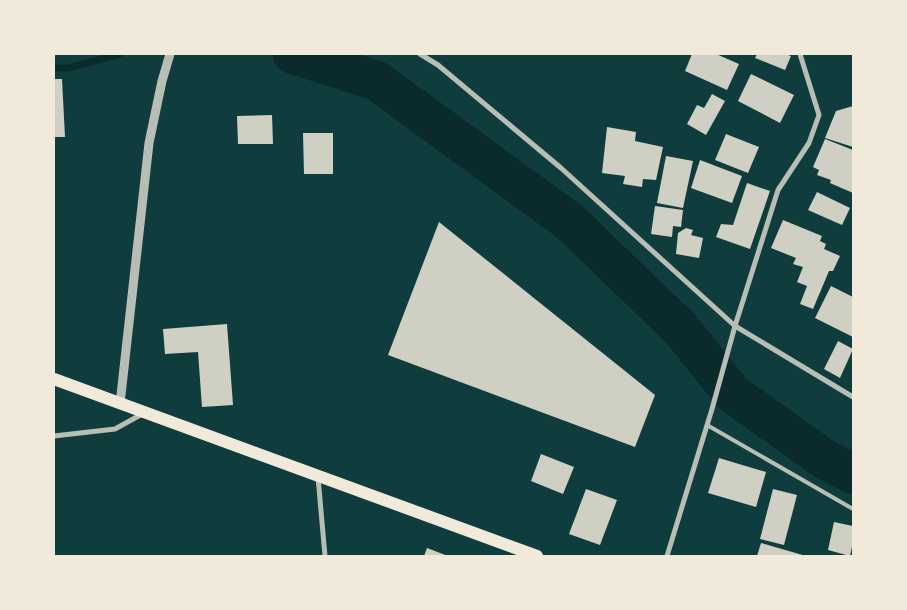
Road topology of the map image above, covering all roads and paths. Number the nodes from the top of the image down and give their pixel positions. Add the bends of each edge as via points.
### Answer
1 (170, 54) edge
2 (420, 54) edge
3 (800, 54) edge
4 (735, 326) junction
5 (54, 379) edge
6 (853, 397) edge
7 (120, 404) junction
8 (144, 413) junction
9 (707, 425) junction
10 (54, 436) edge
11 (318, 476) junction
12 (853, 509) edge
13 (325, 556) edge
14 (537, 556) edge
15 (667, 556) edge

1 - 7 street via 149,143
2 - 4 street via 561,168
3 - 4 street via 819,115 809,143 778,190
4 - 6 street
4 - 9 street
5 - 7 main road
7 - 8 main road
8 - 10 street via 116,429
8 - 11 main road
9 - 12 lane
9 - 15 street
11 - 13 street
11 - 14 main road

